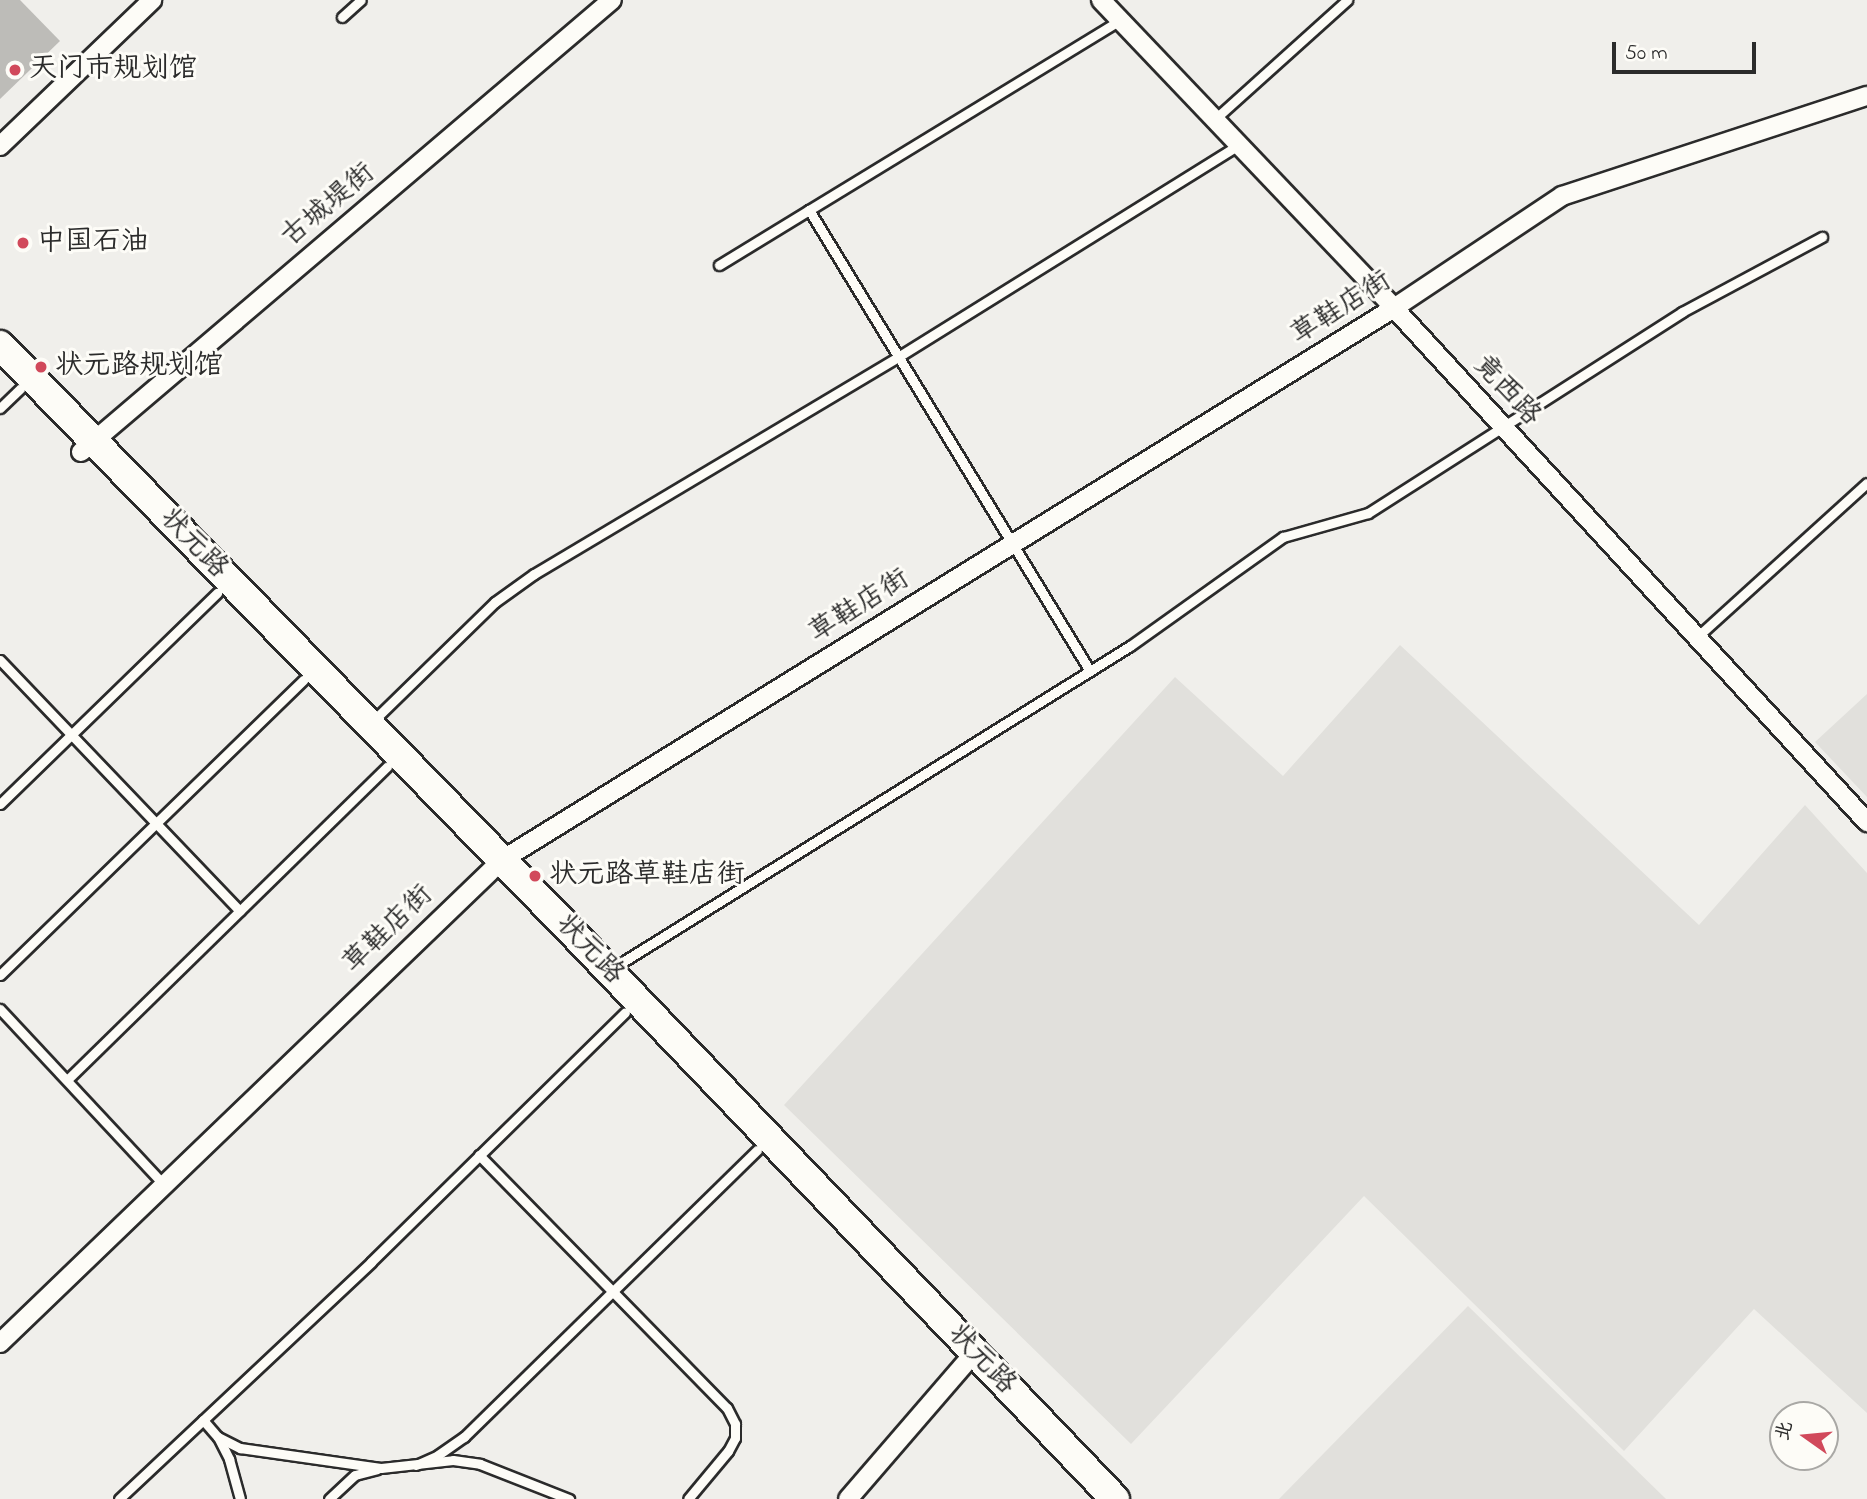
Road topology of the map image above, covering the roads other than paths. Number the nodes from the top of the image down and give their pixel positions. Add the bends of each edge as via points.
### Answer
1 (152, 0) edge
2 (361, 0) edge
3 (612, 0) edge
4 (1101, 0) edge
5 (1347, 0) edge
6 (342, 17) dead end
7 (1120, 19) junction
8 (1867, 96) edge
9 (1215, 119) junction
10 (1240, 145) junction
11 (0, 146) edge
12 (808, 210) junction
13 (1822, 237) dead end
14 (719, 265) dead end
15 (1394, 308) junction
16 (0, 345) edge
17 (898, 357) junction
18 (0, 369) edge
19 (10, 399) edge
20 (1505, 428) junction
21 (87, 447) junction
22 (1867, 483) edge
23 (1012, 544) junction
24 (217, 593) junction
25 (1697, 637) junction
26 (0, 660) edge
27 (1090, 671) junction
28 (303, 680) junction
29 (370, 725) junction
30 (70, 736) junction
31 (387, 767) junction
32 (0, 804) edge
33 (1867, 822) edge
34 (155, 824) junction
35 (495, 865) junction
36 (240, 911) junction
37 (608, 970) junction
38 (0, 975) edge
39 (0, 1009) edge
40 (625, 1012) junction
41 (67, 1080) junction
42 (757, 1150) junction
43 (479, 1155) junction
44 (164, 1185) junction
45 (612, 1291) junction
46 (0, 1343) edge
47 (969, 1359) junction
48 (203, 1420) junction
49 (218, 1437) junction
50 (416, 1465) junction
51 (381, 1468) junction
52 (119, 1499) edge
53 (240, 1499) edge
54 (329, 1499) edge
55 (569, 1499) edge
56 (688, 1499) edge
57 (848, 1499) edge
58 (1090, 1499) edge
59 (1115, 1499) edge

1 - 11 street
2 - 6 lane
3 - 21 street, 古城堤街
4 - 7 street, 竟西路
5 - 9 lane
7 - 9 street, 竟西路
7 - 12 lane
8 - 15 street, 草鞋店街 via 1562,196
9 - 10 street, 竟西路
10 - 15 street, 竟西路
10 - 17 lane
12 - 14 lane
12 - 17 lane
13 - 20 lane via 1682,312
15 - 20 street, 竟西路
15 - 23 street, 草鞋店街
16 - 21 main road, 状元路
17 - 23 lane
17 - 29 lane via 534,574 495,602
18 - 19 main road, 状元路
19 - 21 main road, 状元路
20 - 25 street, 竟西路
20 - 27 lane via 1368,513 1283,537
21 - 24 main road, 状元路
21 - 29 main road, 状元路
22 - 25 lane
23 - 27 lane
23 - 35 street, 草鞋店街
24 - 28 main road, 状元路
24 - 30 lane
25 - 33 street, 竟西路
26 - 30 lane
27 - 37 lane
28 - 31 main road, 状元路
28 - 34 lane
29 - 35 main road, 状元路
30 - 32 lane
30 - 34 lane
31 - 35 main road, 状元路
31 - 36 lane
34 - 36 lane
34 - 38 lane
35 - 37 main road, 状元路
35 - 40 main road, 状元路
35 - 44 street, 草鞋店街
36 - 41 lane
37 - 47 main road, 状元路
39 - 41 lane
40 - 42 main road, 状元路
40 - 43 lane
41 - 44 lane
42 - 45 lane
42 - 47 main road, 状元路
43 - 45 lane
43 - 48 lane
44 - 46 street, 草鞋店街
45 - 50 lane via 464,1437
45 - 56 lane via 727,1408 735,1424 735,1438 728,1451
47 - 57 street
47 - 58 main road, 状元路
47 - 59 main road, 状元路
48 - 49 lane
48 - 52 lane
49 - 51 lane via 240,1448
49 - 53 lane
50 - 51 lane
50 - 55 lane via 453,1460 480,1464
51 - 54 lane via 355,1475

